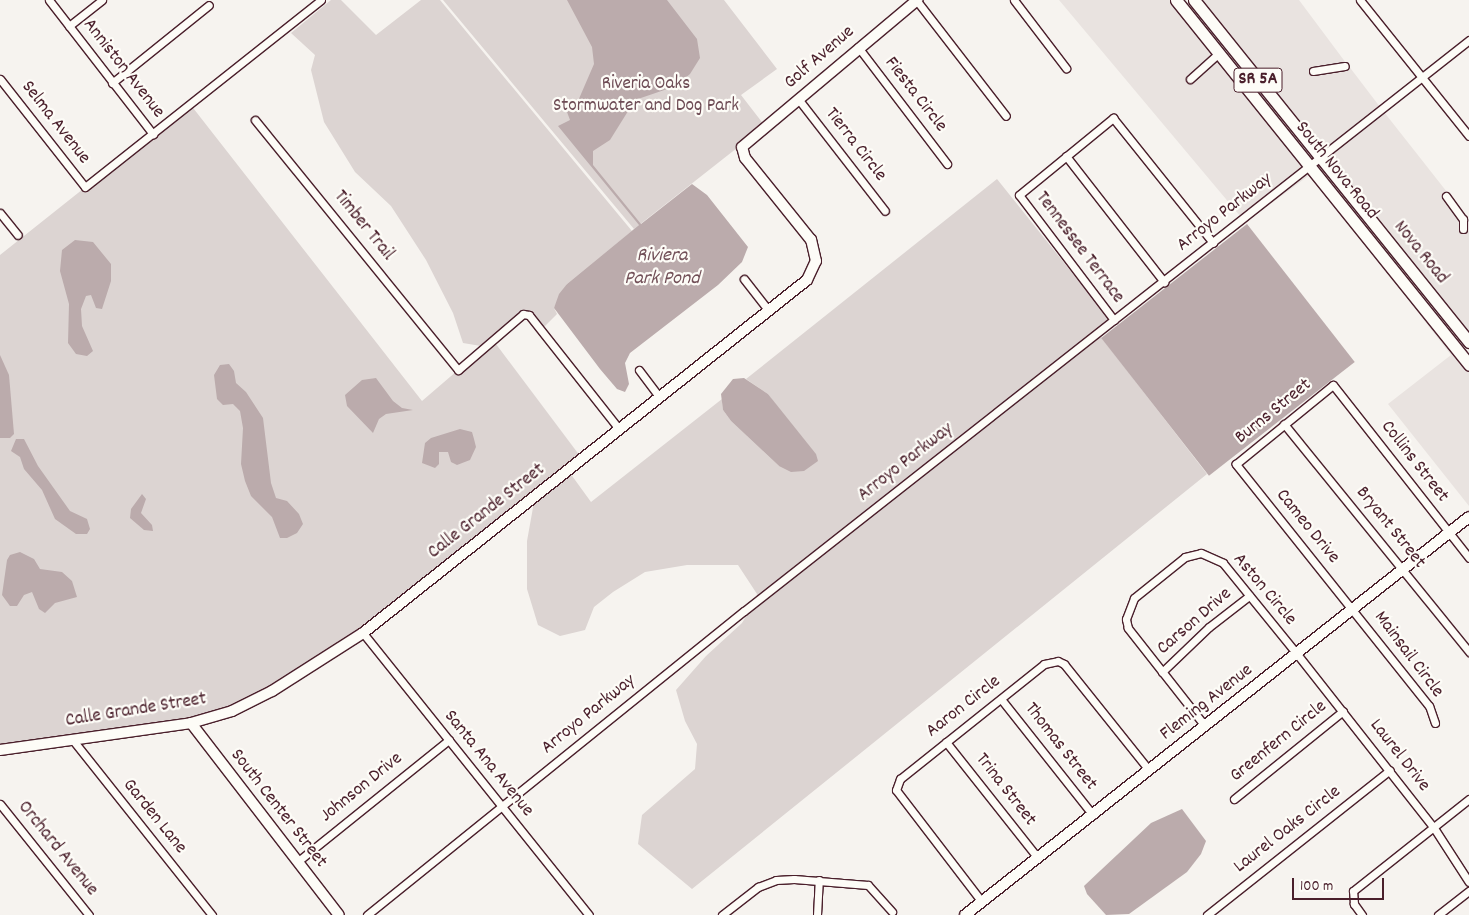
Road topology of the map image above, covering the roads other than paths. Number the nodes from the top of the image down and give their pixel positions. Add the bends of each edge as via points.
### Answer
1 (49, 0) edge
2 (102, 0) edge
3 (321, 0) edge
4 (1014, 0) edge
5 (1176, 0) edge
6 (1194, 0) edge
7 (1360, 0) edge
8 (913, 1) edge
9 (208, 5) dead end
10 (69, 26) junction
11 (1469, 40) edge
12 (858, 47) junction
13 (1218, 52) junction
14 (1240, 56) junction
15 (1345, 66) dead end
16 (1066, 68) dead end
17 (1313, 71) dead end
18 (1422, 77) junction
19 (0, 79) edge
20 (1190, 79) dead end
21 (112, 83) junction
22 (798, 100) junction
23 (1006, 116) dead end
24 (255, 120) dead end
25 (153, 134) junction
26 (1469, 136) edge
27 (745, 142) joint
28 (1066, 156) junction
29 (1322, 158) junction
30 (947, 164) dead end
31 (1310, 167) junction
32 (1446, 196) dead end
33 (885, 210) dead end
34 (0, 213) edge
35 (1463, 228) dead end
36 (18, 235) dead end
37 (1213, 243) junction
38 (1387, 262) junction
39 (1410, 268) junction
40 (744, 279) dead end
41 (1164, 282) junction
42 (768, 310) junction
43 (1428, 314) junction
44 (1450, 318) junction
45 (1114, 320) junction
46 (1469, 342) edge
47 (1469, 365) edge
48 (639, 370) dead end
49 (1333, 385) joint
50 (659, 397) junction
51 (1284, 424) junction
52 (619, 429) junction
53 (1236, 464) joint
54 (1469, 517) edge
55 (1449, 533) junction
56 (1469, 558) edge
57 (1403, 570) junction
58 (1249, 596) junction
59 (1353, 610) junction
60 (363, 633) junction
61 (1469, 652) edge
62 (1297, 654) junction
63 (1162, 672) junction
64 (1001, 699) junction
65 (1344, 711) junction
66 (1435, 722) dead end
67 (191, 723) junction
68 (1205, 726) junction
69 (72, 739) junction
70 (448, 740) junction
71 (946, 742) junction
72 (0, 750) edge
73 (1149, 770) junction
74 (1390, 770) junction
75 (1234, 799) dead end
76 (1469, 799) edge
77 (0, 804) edge
78 (501, 806) junction
79 (1093, 815) junction
80 (1434, 828) junction
81 (1038, 858) junction
82 (297, 862) junction
83 (819, 880) junction
84 (1469, 882) edge
85 (1469, 891) edge
86 (982, 902) junction
87 (892, 912) dead end
88 (88, 915) edge
89 (212, 915) edge
90 (339, 915) edge
91 (366, 915) edge
92 (589, 915) edge
93 (722, 915) edge
94 (817, 915) edge
95 (965, 915) edge
96 (1207, 915) edge
97 (1362, 915) edge
98 (1438, 915) edge

1 - 10 street, Anniston Avenue
2 - 10 street
3 - 25 street
4 - 16 street
5 - 13 main road, South Nova Road / SR 5A
6 - 14 main road, Nova Road / SR 5A
7 - 18 street
8 - 12 street, Golf Avenue
8 - 23 street
9 - 21 street
10 - 21 street, Anniston Avenue
11 - 18 street, Arroyo Parkway
12 - 22 street, Golf Avenue
12 - 30 street, Fiesta Circle
13 - 14 main road
13 - 20 street
13 - 31 main road, South Nova Road / SR 5A
14 - 29 main road, Nova Road / SR 5A
15 - 17 street
18 - 26 street
18 - 29 street, Arroyo Parkway
19 - 25 street, Selma Avenue via 85,187
21 - 25 street, Anniston Avenue
22 - 27 street, Golf Avenue
22 - 33 street, Tierra Circle
24 - 52 street, Timber Trail via 458,370 523,314 535,320
27 - 42 street, Calle Grande Street via 742,152 745,158 816,250 814,271 807,280
28 - 37 street via 1113,118
28 - 41 street
28 - 45 street, Tennessee Terrace via 1019,195
29 - 31 street, Arroyo Parkway
29 - 39 main road, Nova Road / SR 5A
31 - 37 street, Arroyo Parkway
31 - 38 main road, South Nova Road / SR 5A
32 - 35 street via 1463,219
34 - 36 street
37 - 41 street, Arroyo Parkway
38 - 39 main road
38 - 43 main road, South Nova Road / SR 5A
39 - 44 main road, Nova Road / SR 5A
40 - 42 street
41 - 45 street, Arroyo Parkway
42 - 50 street, Calle Grande Street
43 - 44 main road
43 - 47 main road, South Nova Road / SR 5A
44 - 46 main road, Nova Road / SR 5A
45 - 78 street, Arroyo Parkway
48 - 50 street
49 - 51 street, Burns Street
49 - 55 street, Collins Street
50 - 52 street, Calle Grande Street
51 - 53 street, Burns Street
51 - 57 street, Bryant Street
52 - 60 street, Calle Grande Street
53 - 59 street, Cameo Drive
54 - 55 street, Fleming Avenue
55 - 56 street, Collins Street
55 - 57 street, Fleming Avenue
57 - 59 street, Fleming Avenue
57 - 61 street, Bryant Street
58 - 62 street, Aston Circle
58 - 63 street, Carson Drive via 1209,627
58 - 63 street, Aston Circle via 1223,563 1201,553 1185,557 1134,598 1127,610 1128,628
59 - 62 street, Fleming Avenue
59 - 66 street, Mainsail Circle via 1429,706
60 - 67 street, Calle Grande Street via 250,703
60 - 70 street, Santa Ana Avenue
62 - 65 street, Laurel Drive
62 - 68 street, Fleming Avenue
63 - 68 street, Aston Circle
64 - 71 street, Aaron Circle
64 - 73 street, Aaron Circle via 1044,664 1058,661 1064,664
64 - 79 street, Thomas Street
65 - 74 street, Laurel Drive
65 - 75 street, Greenfern Circle
67 - 69 street, Calle Grande Street
67 - 82 street, South Center Street
68 - 73 street, Fleming Avenue
69 - 72 street, Calle Grande Street
69 - 89 street, Garden Lane
70 - 78 street, Santa Ana Avenue
70 - 82 street, Johnson Drive
71 - 81 street, Trina Street
71 - 86 street, Aaron Circle via 900,779 896,790
73 - 79 street, Fleming Avenue
74 - 80 street, Laurel Drive
74 - 96 street, Laurel Oaks Circle
76 - 80 street
77 - 88 street, Orchard Avenue
78 - 91 street, Arroyo Parkway
78 - 92 street, Santa Ana Avenue
79 - 81 street, Fleming Avenue
80 - 84 street, Laurel Drive
80 - 97 street via 1353,891 1354,904
81 - 86 street, Fleming Avenue
82 - 90 street, South Center Street
83 - 87 street via 868,885
83 - 93 street via 776,880 758,886
83 - 94 street
85 - 98 street
86 - 95 street, Fleming Avenue

